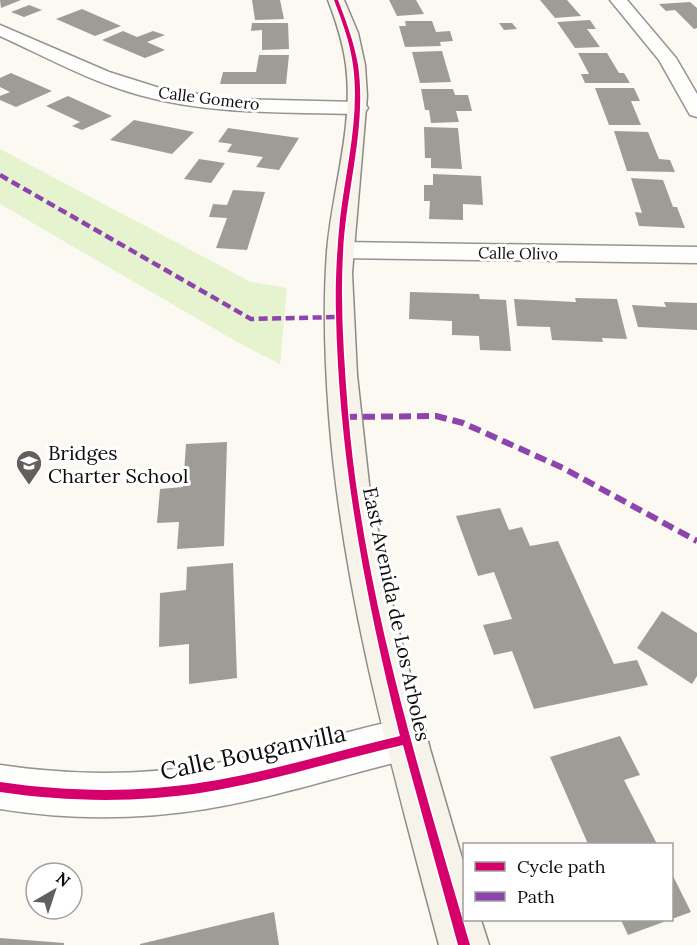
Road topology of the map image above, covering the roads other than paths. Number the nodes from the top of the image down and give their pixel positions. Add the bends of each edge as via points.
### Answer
1 (336, 0) edge
2 (618, 0) edge
3 (0, 30) edge
4 (358, 108) junction
5 (697, 111) edge
6 (340, 250) junction
7 (697, 255) edge
8 (406, 740) junction
9 (0, 787) edge
10 (464, 945) edge

1 - 4 main road, East Avenida de Los Arboles via 351,36
2 - 5 street via 666,58
3 - 4 street, Calle Gomero via 120,82 166,96 231,104
4 - 6 main road, East Avenida de Los Arboles
6 - 7 street, Calle Olivo
6 - 8 main road, East Avenida de Los Arboles via 339,317 355,504
8 - 9 street, Calle Bouganvilla via 206,787 139,795 34,793
8 - 10 main road, East Avenida de Los Arboles

